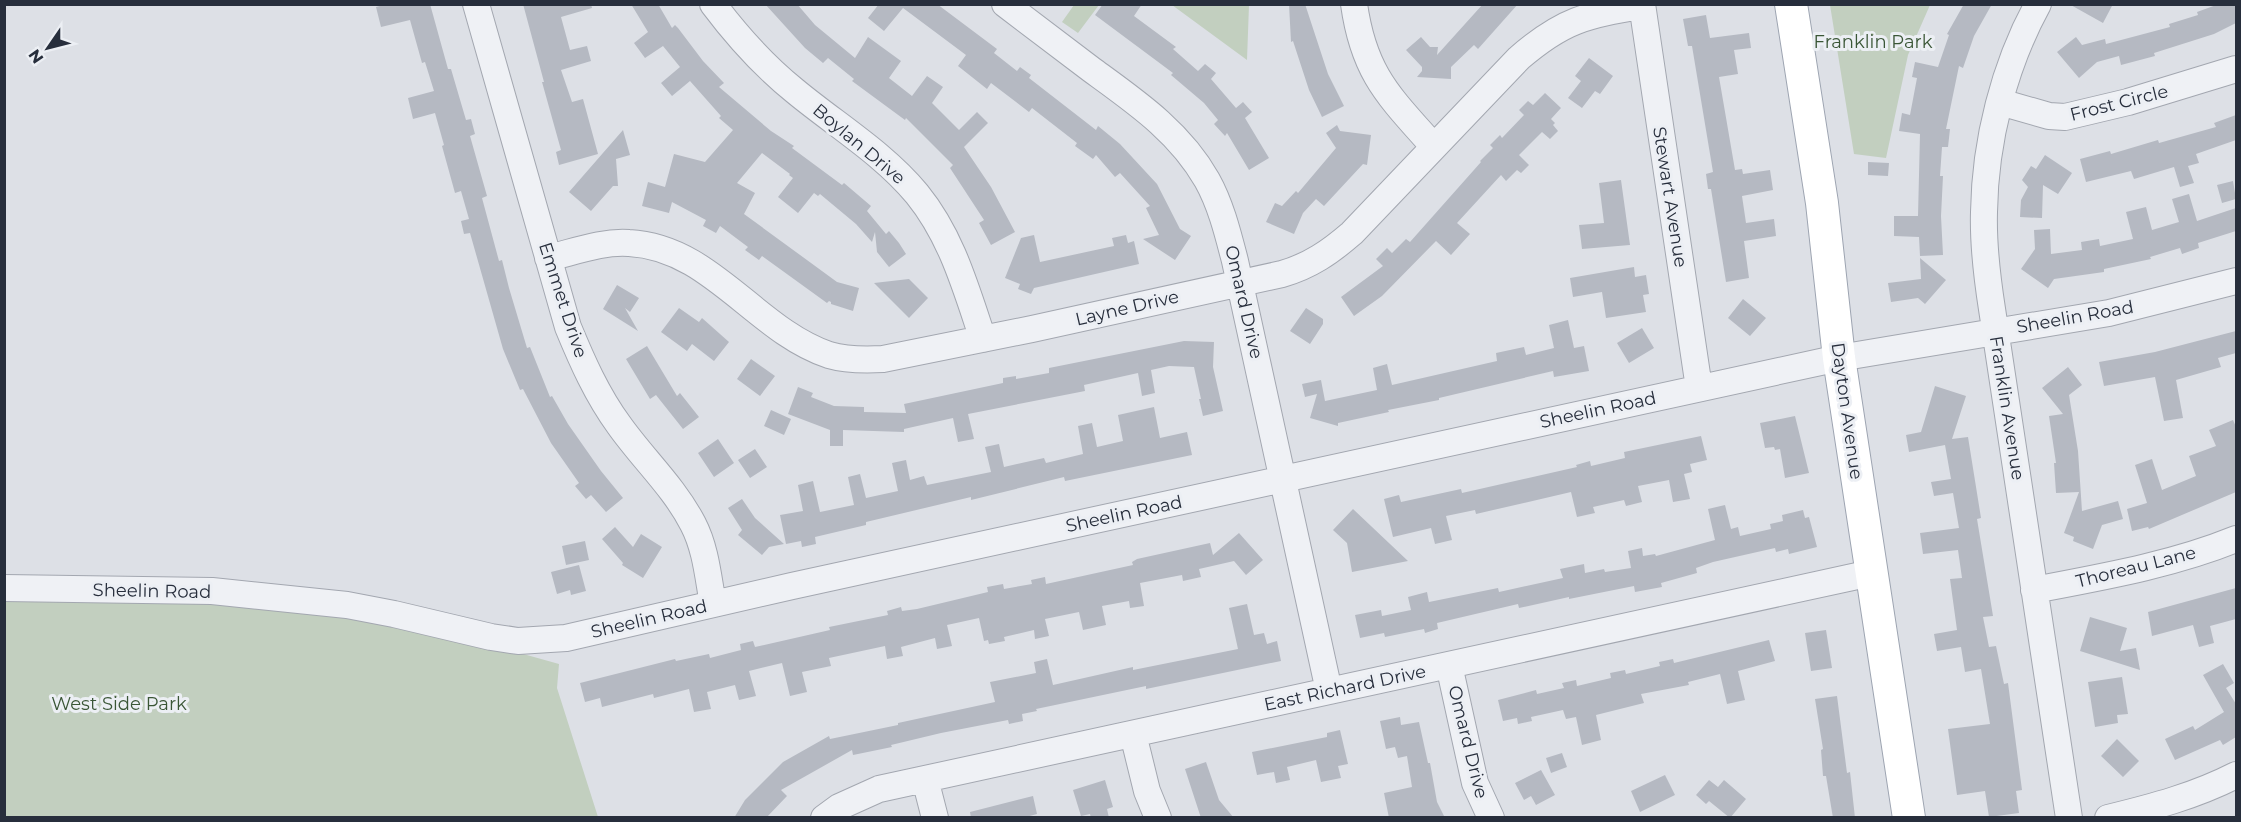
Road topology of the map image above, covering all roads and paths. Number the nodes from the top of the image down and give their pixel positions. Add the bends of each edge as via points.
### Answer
1 (476, 4) edge
2 (713, 4) edge
3 (1005, 4) edge
4 (1354, 4) edge
5 (1791, 4) edge
6 (2038, 4) edge
7 (1642, 5) edge
8 (2236, 69) edge
9 (2000, 102) junction
10 (1434, 147) junction
11 (548, 258) junction
12 (2236, 280) edge
13 (1240, 283) junction
14 (1995, 332) junction
15 (983, 339) junction
16 (1839, 358) junction
17 (1699, 388) junction
18 (1283, 479) junction
19 (2236, 538) edge
20 (1871, 573) junction
21 (4, 588) edge
22 (2034, 590) junction
23 (712, 604) junction
24 (1449, 665) junction
25 (1329, 691) junction
26 (1133, 734) junction
27 (2236, 775) edge
28 (925, 779) junction
29 (824, 818) edge
30 (934, 818) edge
31 (1158, 818) edge
32 (1491, 818) edge
33 (1909, 818) edge
34 (2069, 818) edge
35 (2108, 818) edge

1 - 11 street, Emmet Drive
2 - 15 street, Boylan Drive via 770,69 883,159 918,195 952,250
3 - 13 street, Omard Drive via 1147,110 1186,149 1215,196
4 - 10 street via 1362,46 1377,80
5 - 16 main road, Dayton Avenue via 1822,203
6 - 9 street, Franklin Avenue via 2014,56
7 - 10 street, Layne Drive via 1587,16 1543,37
7 - 17 street, Stewart Avenue
8 - 9 street, Frost Circle via 2065,117
9 - 14 street, Franklin Avenue via 1983,211
10 - 13 street, Layne Drive via 1331,251 1293,271
11 - 15 street, Layne Drive via 616,243 666,250 705,270 809,347 843,358 883,359
11 - 23 street, Emmet Drive via 568,327 590,378 694,525 705,555
12 - 14 street, Sheelin Road via 2109,313
13 - 15 street, Layne Drive
13 - 18 street, Omard Drive
14 - 16 street, Sheelin Road
14 - 22 street, Franklin Avenue
16 - 17 street, Sheelin Road
16 - 20 main road, Dayton Avenue
17 - 18 street, Sheelin Road
18 - 23 street, Sheelin Road
18 - 25 street, Omard Drive
19 - 22 street, Thoreau Lane via 2171,561
20 - 24 street, East Richard Drive
20 - 33 main road, Dayton Avenue
21 - 23 street, Sheelin Road via 212,591 347,605 518,641 566,638
22 - 34 street, Franklin Avenue
24 - 25 street, East Richard Drive
24 - 32 street, Omard Drive via 1476,783
25 - 26 street, East Richard Drive
26 - 28 street, East Richard Drive
26 - 31 street
27 - 35 street via 2193,795
28 - 29 street, East Richard Drive via 863,794
28 - 30 street

